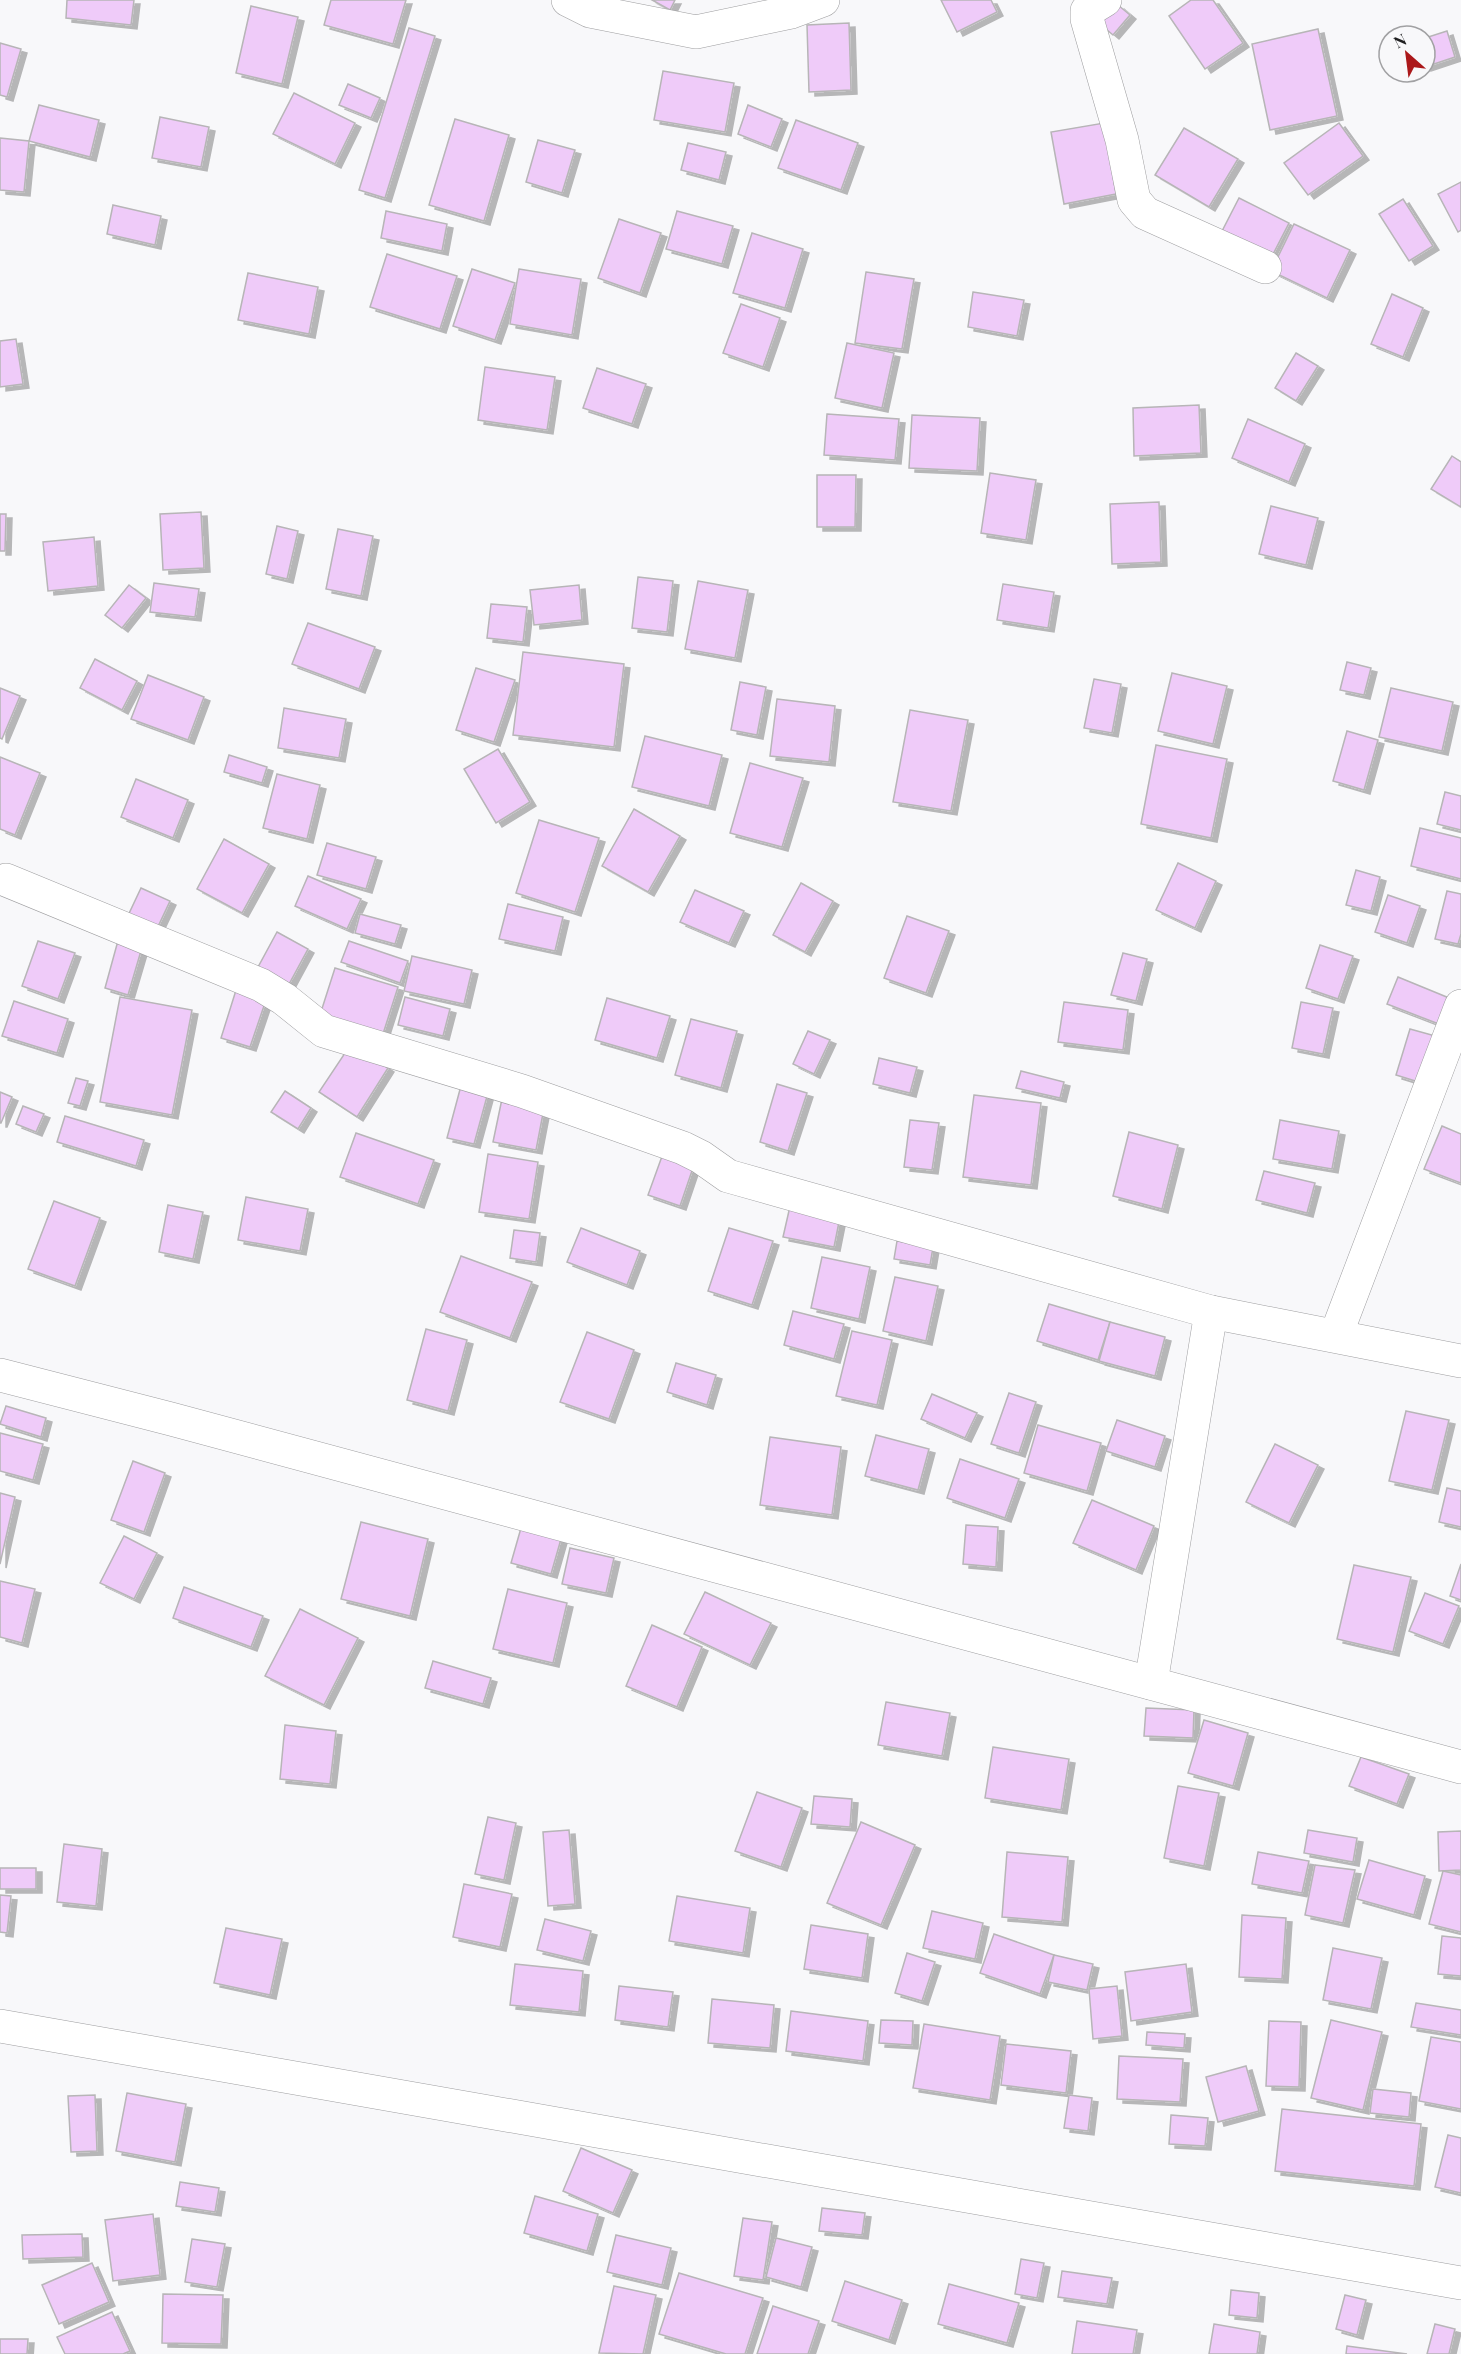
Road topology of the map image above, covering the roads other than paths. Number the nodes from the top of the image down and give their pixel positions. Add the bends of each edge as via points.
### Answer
1 (568, 0) edge
2 (823, 0) edge
3 (1105, 0) edge
4 (1265, 267) dead end
5 (6, 880) dead end
6 (1461, 1006) edge
7 (1210, 1312) junction
8 (1336, 1335) junction
9 (1461, 1361) edge
10 (0, 1375) edge
11 (1151, 1683) junction
12 (1461, 1767) edge
13 (0, 2026) edge
14 (1461, 2283) edge

1 - 2 street via 591,10 696,32 791,12
3 - 4 street via 1087,11 1087,19 1138,207
5 - 7 street via 261,985 324,1031 522,1091 672,1144 701,1157 728,1176
6 - 8 street
7 - 8 street
7 - 11 street
8 - 9 street
10 - 11 street
11 - 12 street
13 - 14 street

